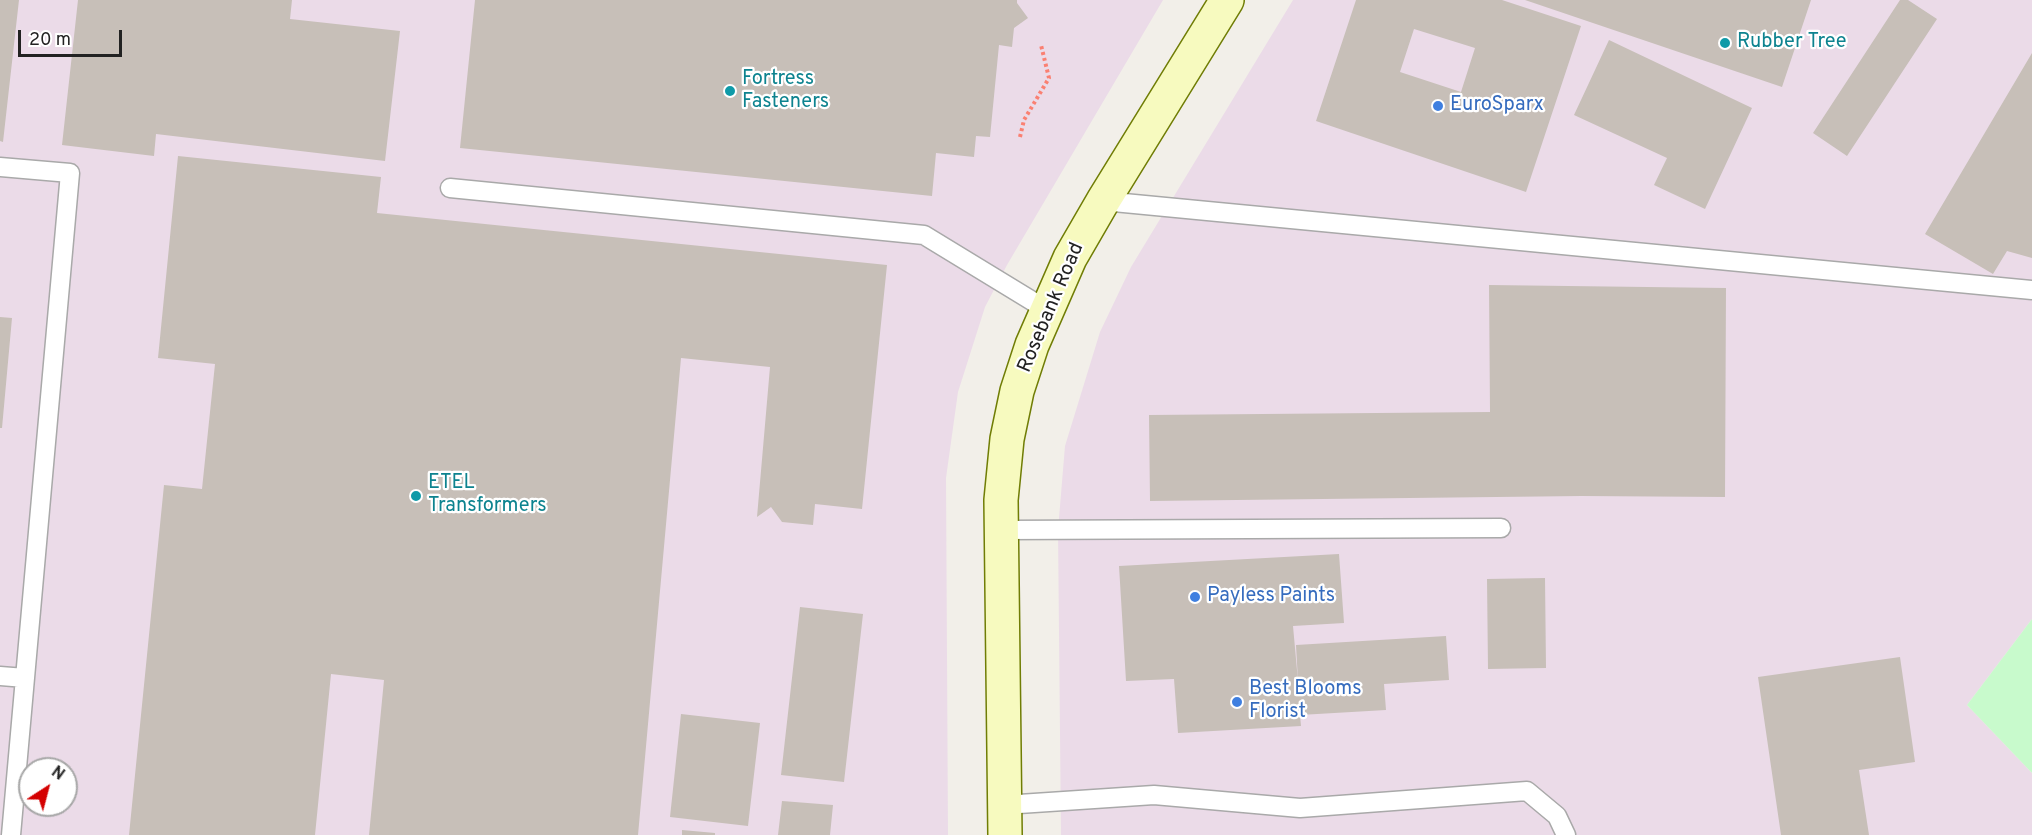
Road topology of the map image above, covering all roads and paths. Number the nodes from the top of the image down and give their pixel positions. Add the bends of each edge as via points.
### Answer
1 (1227, 0) edge
2 (1041, 45) dead end
3 (1020, 136) dead end
4 (0, 167) edge
5 (450, 188) dead end
6 (1103, 201) junction
7 (2032, 290) edge
8 (1047, 310) junction
9 (1501, 528) dead end
10 (1001, 530) junction
11 (0, 676) edge
12 (25, 678) junction
13 (1004, 820) edge
14 (11, 835) edge
15 (1566, 835) edge

1 - 6 main road, Rosebank Road
2 - 3 path via 1048,78 1024,120
4 - 12 lane via 70,173
5 - 8 lane via 924,235
6 - 7 lane
6 - 8 main road, Rosebank Road via 1070,258
8 - 10 main road, Rosebank Road via 1017,391 1007,439
9 - 10 lane
10 - 13 main road, Rosebank Road
11 - 12 lane
12 - 14 lane
13 - 15 lane via 1154,795 1300,808 1527,791 1557,816

